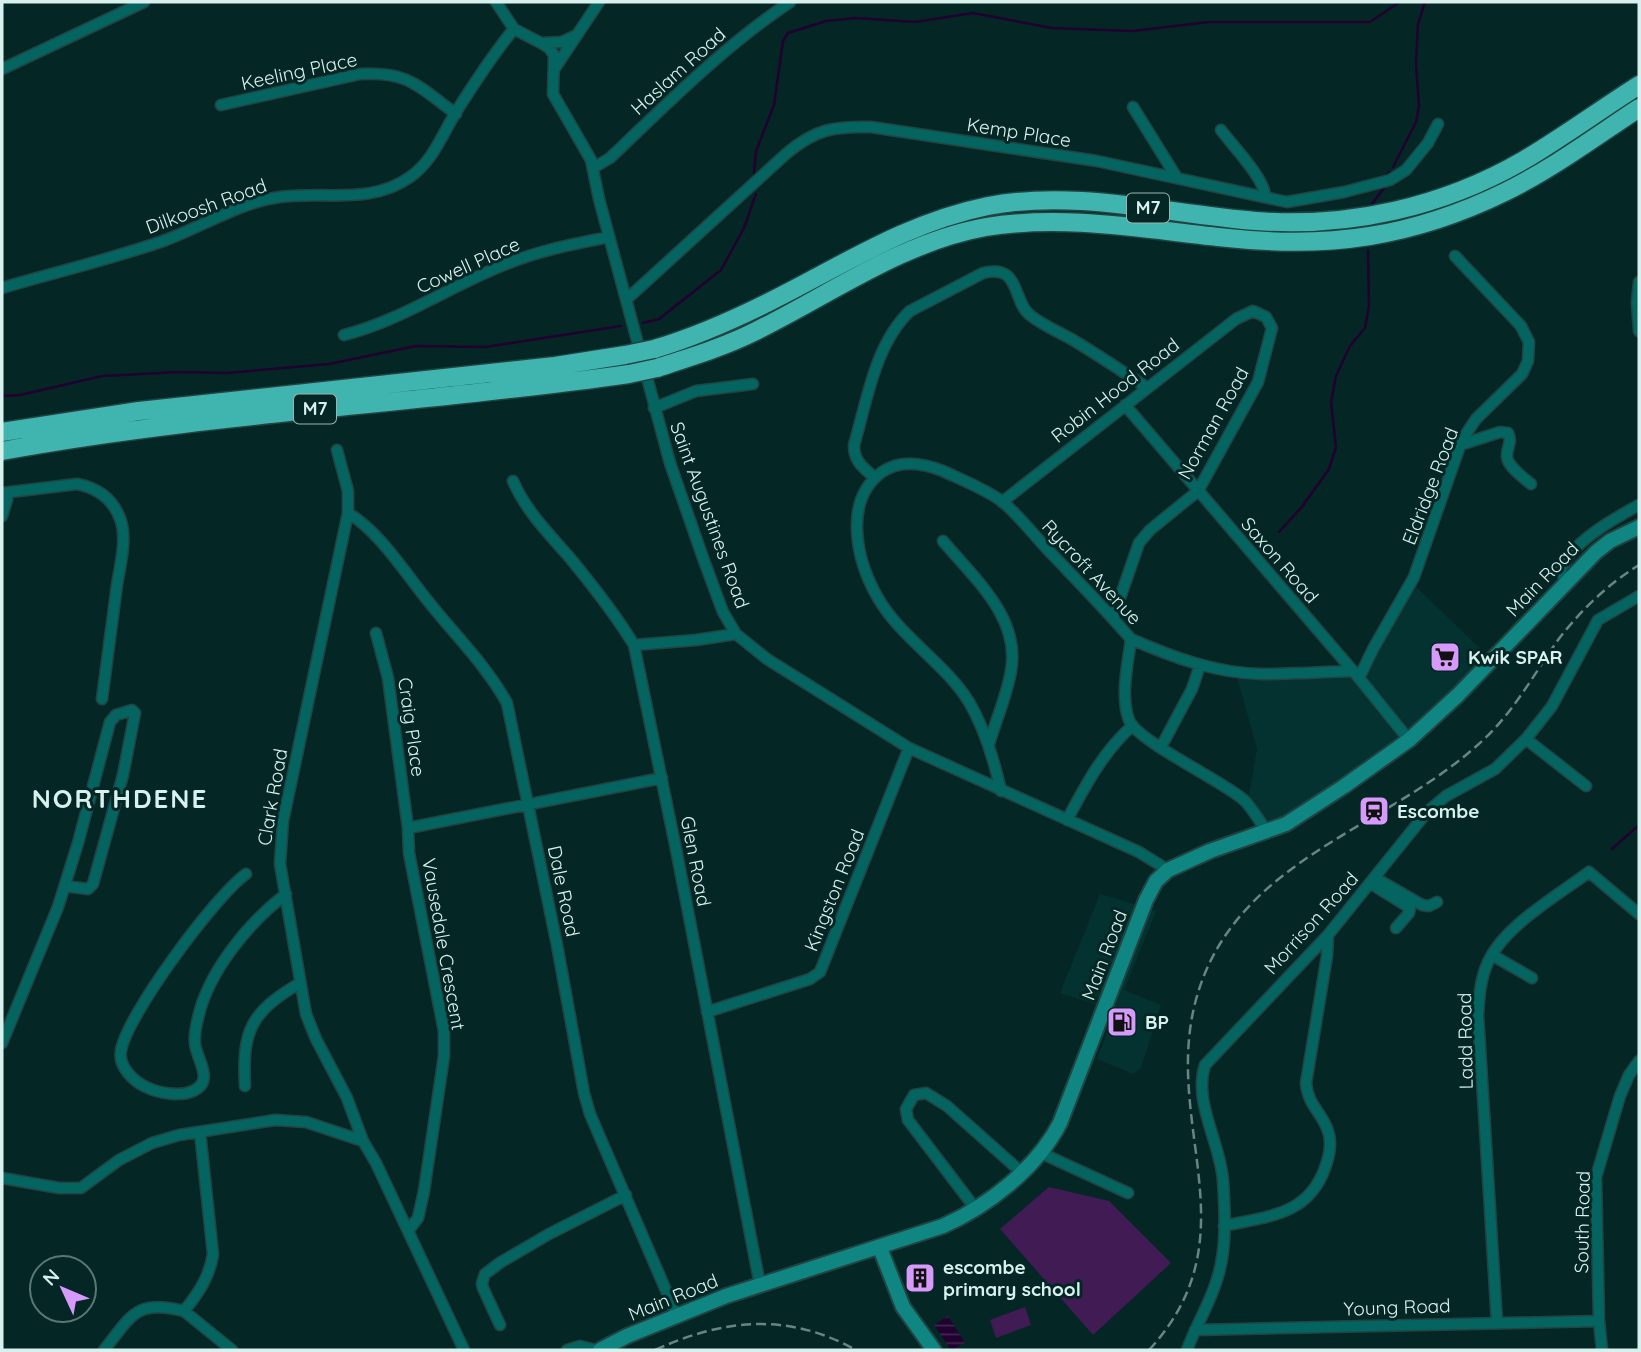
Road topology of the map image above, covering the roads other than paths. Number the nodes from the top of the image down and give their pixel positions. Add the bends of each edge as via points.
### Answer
1 (145, 2) edge
2 (496, 2) edge
3 (599, 2) edge
4 (790, 2) edge
5 (514, 29) junction
6 (580, 33) junction
7 (541, 43) junction
8 (555, 68) junction
9 (2, 69) edge
10 (1639, 85) edge
11 (221, 105) dead end
12 (1133, 107) dead end
13 (1639, 108) edge
14 (456, 114) junction
15 (1438, 124) dead end
16 (1221, 130) dead end
17 (1164, 155) junction
18 (593, 168) junction
19 (1157, 174) junction
20 (1177, 178) junction
21 (1265, 197) junction
22 (609, 237) junction
23 (1455, 256) dead end
24 (1639, 282) edge
25 (2, 288) edge
26 (627, 299) junction
27 (1253, 311) joint
28 (1639, 331) edge
29 (344, 335) dead end
30 (1125, 372) junction
31 (752, 384) dead end
32 (1146, 387) junction
33 (1134, 397) junction
34 (1125, 404) junction
35 (654, 408) junction
36 (2, 432) edge
37 (1460, 445) junction
38 (337, 450) dead end
39 (2, 451) edge
40 (875, 478) junction
41 (513, 481) dead end
42 (1531, 484) dead end
43 (1198, 491) junction
44 (6, 493) edge
45 (1002, 502) junction
46 (1639, 505) edge
47 (348, 513) junction
48 (2, 516) edge
49 (1639, 527) edge
50 (943, 541) dead end
51 (1565, 581) junction
52 (1639, 596) edge
53 (1113, 618) junction
54 (376, 633) dead end
55 (736, 634) junction
56 (1131, 639) junction
57 (634, 646) junction
58 (1200, 665) junction
59 (1356, 675) junction
60 (102, 699) dead end
61 (1132, 726) junction
62 (1526, 739) junction
63 (1409, 740) junction
64 (989, 744) junction
65 (1161, 747) junction
66 (909, 748) junction
67 (662, 778) junction
68 (1586, 786) dead end
69 (1001, 791) junction
70 (529, 804) junction
71 (1067, 820) junction
72 (408, 828) junction
73 (1267, 831) junction
74 (1168, 870) junction
75 (246, 874) dead end
76 (1373, 881) junction
77 (65, 886) junction
78 (286, 894) junction
79 (1437, 902) dead end
80 (1639, 914) edge
81 (1396, 928) dead end
82 (1328, 935) junction
83 (1492, 955) junction
84 (1532, 978) dead end
85 (300, 983) junction
86 (707, 1012) junction
87 (2, 1043) edge
88 (1639, 1061) edge
89 (245, 1086) dead end
90 (200, 1132) junction
91 (363, 1141) junction
92 (1041, 1153) junction
93 (1021, 1172) junction
94 (2, 1178) edge
95 (1128, 1193) dead end
96 (626, 1195) junction
97 (975, 1209) junction
98 (1224, 1226) junction
99 (408, 1231) junction
100 (880, 1248) junction
101 (760, 1285) junction
102 (184, 1311) junction
103 (677, 1316) junction
104 (1599, 1321) junction
105 (1497, 1322) junction
106 (500, 1325) dead end
107 (1195, 1330) junction
108 (104, 1350) edge
109 (232, 1350) edge
110 (464, 1350) edge
111 (567, 1350) edge
112 (598, 1350) edge
113 (934, 1350) edge
114 (1187, 1350) edge
115 (1602, 1350) edge

1 - 9 street
2 - 5 street
3 - 6 street
4 - 18 street, Haslam Road via 702,69 610,158
5 - 7 street
5 - 14 street, Dilkoosh Road
6 - 7 street via 562,42
6 - 8 street
7 - 8 street, Saint Augustines Road via 554,55
8 - 18 street, Saint Augustines Road via 553,94
10 - 36 highway, M7, bridge via 1524,160 1480,183 1365,218 1258,221 1091,201 989,206 899,234 727,322 654,349 555,366 139,411
11 - 14 street, Keeling Place via 360,74 384,73 401,76
12 - 17 street
13 - 39 highway, M7, bridge via 1507,191 1462,212 1386,234 1304,243 1059,220 984,228 912,250 727,345 657,368 546,385 153,427
14 - 25 street, Dilkoosh Road via 421,168 392,187 352,196 261,201 139,249
15 - 21 street, Kemp Place via 1406,170 1390,180 1304,200
16 - 21 street via 1260,182
17 - 19 street
17 - 20 street
18 - 22 street, Saint Augustines Road
19 - 20 street, Kemp Place
19 - 26 street, Kemp Place via 870,127 824,130 787,153
20 - 21 street, Kemp Place
22 - 26 street, Saint Augustines Road
22 - 29 street, Cowell Place via 507,263 378,325
23 - 37 street, Eldridge Road via 1521,326 1529,342 1522,374 1476,419
24 - 28 street
26 - 35 street, Saint Augustines Road
27 - 32 street, Robin Hood Road
27 - 43 street, Norman Road via 1266,317 1272,327 1264,367
30 - 32 street
30 - 33 street
30 - 40 street via 1030,315 1006,275 984,274 910,311 886,345 854,445 858,462
31 - 35 street via 696,391
32 - 33 street, Robin Hood Road
33 - 34 street, Robin Hood Road
34 - 43 street, Saxon Road
34 - 45 street, Robin Hood Road
35 - 55 street, Saint Augustines Road via 703,558
37 - 42 street via 1508,433 1508,461
37 - 59 street, Eldridge Road via 1414,577
38 - 47 street, Clark Road via 348,491
40 - 45 street, Rycroft Avenue via 904,464 930,466
40 - 64 street via 857,515 858,539 871,582 899,625 956,684
41 - 57 street, Glen Road via 530,511
43 - 53 street, Norman Road via 1139,543
43 - 59 street, Saxon Road
44 - 48 street
44 - 60 street via 88,486 106,497 119,515 122,551
45 - 53 street, Rycroft Avenue
46 - 51 street via 1595,532 1573,552 1561,570
47 - 70 street, Dale Road via 382,544 501,692
47 - 78 street, Clark Road via 280,838
49 - 51 main road, Main Road via 1610,541
50 - 64 street via 1002,613 1011,637 1011,671
51 - 63 main road, Main Road
52 - 62 street, Morrison Road via 1598,620 1552,706
53 - 56 street, Rycroft Avenue
54 - 72 street, Craig Place via 388,678
55 - 57 street
55 - 66 street, Saint Augustines Road via 767,659
56 - 58 street
56 - 61 street, Rycroft Avenue via 1125,700
57 - 67 street, Glen Road
58 - 59 street via 1261,674
58 - 65 street
59 - 63 street, Saxon Road
61 - 65 street
61 - 71 street via 1103,759
62 - 68 street
62 - 76 street, Morrison Road via 1495,769 1427,811
63 - 73 main road, Main Road via 1302,815
64 - 69 street
65 - 73 street via 1245,801
66 - 69 street, Saint Augustines Road
66 - 86 street, Kingston Road via 820,972
67 - 70 street
67 - 86 street, Glen Road
69 - 71 street, Saint Augustines Road
70 - 72 street
70 - 96 street, Dale Road via 584,1093
71 - 74 street, Saint Augustines Road
72 - 99 street, Vausedale Crescent via 444,1031 444,1056 424,1191 418,1218
73 - 74 main road, Main Road
74 - 92 main road, Main Road via 1150,890 1059,1124
75 - 78 street via 206,914 128,1030 121,1063 147,1088 180,1093 201,1085 204,1069 194,1038 206,992 228,956
76 - 79 street via 1422,905
76 - 81 street via 1409,908
76 - 82 street, Morrison Road
77 - 77 street via 88,889 93,884 123,775 134,710 122,712 110,722
77 - 87 street
78 - 85 street, Clark Road
80 - 83 street, Ladd Road via 1589,872 1503,939
82 - 98 street, Morrison Road via 1202,1073 1221,1163
82 - 98 street via 1306,1083 1307,1096 1329,1132 1325,1167 1303,1203
83 - 84 street
83 - 105 street, Ladd Road via 1483,978 1478,1015
85 - 89 street via 269,1005 250,1029 244,1044
85 - 91 street, Clark Road via 310,1028 347,1098
86 - 101 street, Glen Road
88 - 104 street, South Road via 1625,1084 1596,1177
90 - 91 street via 290,1120
90 - 94 street via 133,1151 81,1188
90 - 102 street via 213,1254 202,1287
91 - 99 street, Clark Road
92 - 93 main road, Main Road
92 - 95 street
93 - 97 main road, Main Road
93 - 97 street via 947,1106 926,1093 914,1095 906,1109 908,1119
96 - 103 street, Dale Road
96 - 106 street via 549,1234 485,1274 483,1288
97 - 100 main road, Main Road via 943,1226
98 - 107 street, Morrison Road via 1219,1274
99 - 110 street
100 - 101 main road, Main Road
100 - 113 main road via 900,1300
101 - 103 main road, Main Road
102 - 108 street via 146,1307
102 - 109 street
103 - 112 main road, Main Road
104 - 105 street, Young Road
104 - 115 street, South Road
105 - 107 street, Young Road
107 - 114 street, Morrison Road
111 - 112 street via 580,1346

